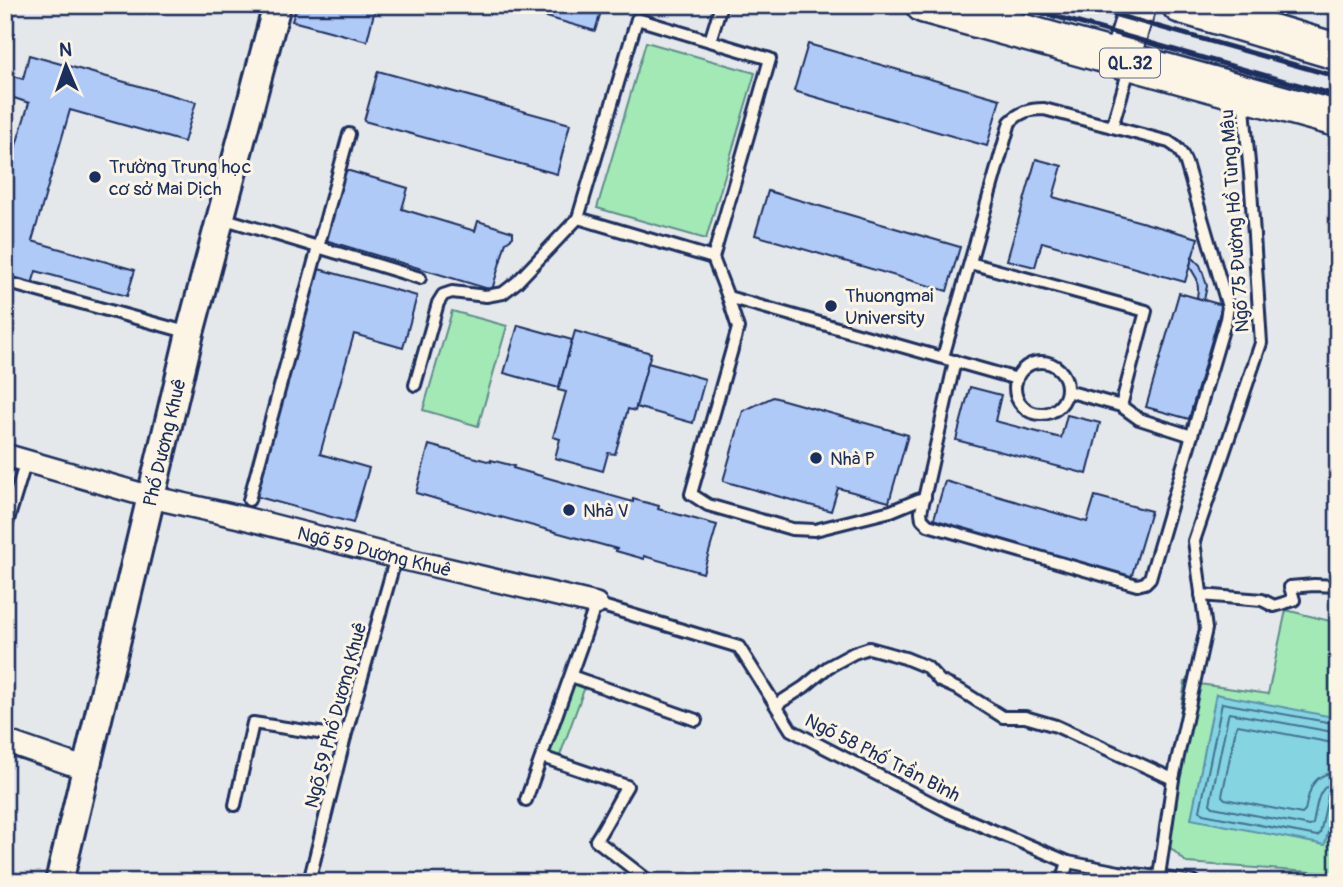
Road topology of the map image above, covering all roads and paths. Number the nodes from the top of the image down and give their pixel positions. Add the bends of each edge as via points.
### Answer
1 (277, 5) edge
2 (721, 5) edge
3 (923, 5) edge
4 (1138, 5) edge
5 (1180, 5) edge
6 (998, 15) edge
7 (710, 41) junction
8 (1338, 52) edge
9 (1126, 62) junction
10 (1243, 94) junction
11 (1338, 119) edge
12 (1112, 127) junction
13 (349, 134) dead end
14 (222, 218) junction
15 (578, 218) junction
16 (317, 247) junction
17 (713, 258) junction
18 (970, 263) junction
19 (420, 278) dead end
20 (5, 282) edge
21 (728, 297) junction
22 (190, 333) junction
23 (943, 357) junction
24 (955, 361) junction
25 (1017, 379) junction
26 (415, 385) dead end
27 (1067, 391) junction
28 (1121, 406) junction
29 (1192, 436) junction
30 (15, 458) edge
31 (925, 496) junction
32 (151, 497) junction
33 (248, 500) dead end
34 (5, 530) edge
35 (396, 558) junction
36 (1338, 586) edge
37 (1201, 595) junction
38 (596, 604) junction
39 (571, 676) junction
40 (776, 705) junction
41 (696, 720) dead end
42 (345, 737) junction
43 (5, 741) edge
44 (542, 757) junction
45 (86, 769) junction
46 (1173, 779) junction
47 (526, 800) dead end
48 (236, 805) dead end
49 (1068, 862) junction
50 (1159, 876) junction
51 (59, 882) edge
52 (309, 882) edge
53 (650, 882) edge
54 (1062, 882) edge
55 (1195, 882) edge

1 - 14 street, Phố Dương Khuê
2 - 7 lane
3 - 6 highway, QL.32
4 - 9 highway
5 - 8 highway
6 - 9 highway, QL.32
7 - 15 lane via 637,19
7 - 17 lane via 770,59
9 - 10 highway, QL.32
9 - 12 lane
10 - 11 highway, QL.32
10 - 37 lane, Ngõ 75 Đường Hồ Tùng Mậu via 1261,343 1194,541
12 - 18 lane via 1044,109 1019,113 1010,122
12 - 29 lane via 1169,142 1182,155 1228,307
13 - 16 lane
14 - 16 lane
14 - 22 street, Phố Dương Khuê
15 - 17 lane
15 - 26 lane via 503,293 443,295
16 - 19 lane
16 - 33 lane
17 - 21 lane
18 - 23 lane
18 - 28 lane via 1146,311
20 - 22 lane
21 - 23 lane
21 - 31 lane via 738,328 691,494 708,505 792,529 815,530 891,512
22 - 32 street, Phố Dương Khuê
23 - 24 lane
24 - 25 lane
24 - 31 lane
25 - 27 lane via 1027,366 1043,362 1063,375
25 - 27 lane via 1020,404 1035,413 1052,411
27 - 28 lane
28 - 29 lane via 1139,419
29 - 31 lane via 1150,578 1137,585 928,525 921,512
30 - 32 street, Ngõ 59 Dương Khuê
30 - 34 lane
32 - 35 street, Ngõ 59 Dương Khuê
32 - 45 street, Phố Dương Khuê
35 - 38 street, Ngõ 59 Dương Khuê
35 - 42 lane, Ngõ 59 Phố Dương Khuê
36 - 37 lane via 1290,587 1294,600 1274,606 1262,600
37 - 46 lane, Ngõ 75 Đường Hồ Tùng Mậu via 1206,629
38 - 39 lane
38 - 40 lane, Ngõ 58 Phố Trần Bình via 738,648
39 - 41 lane
39 - 44 lane
40 - 46 lane via 828,667 869,648 927,667 940,681 1003,717 1056,726
40 - 49 lane, Ngõ 58 Phố Trần Bình via 791,730 949,813
42 - 48 lane via 254,723
42 - 52 lane, Ngõ 59 Phố Dương Khuê
43 - 45 street
44 - 47 lane
44 - 53 lane via 627,786 596,840
45 - 51 street, Phố Dương Khuê
46 - 50 lane, Ngõ 75 Đường Hồ Tùng Mậu
49 - 50 lane, Ngõ 58 Phố Trần Bình
49 - 54 lane
50 - 55 lane, Ngõ 58 Phố Trần Bình

